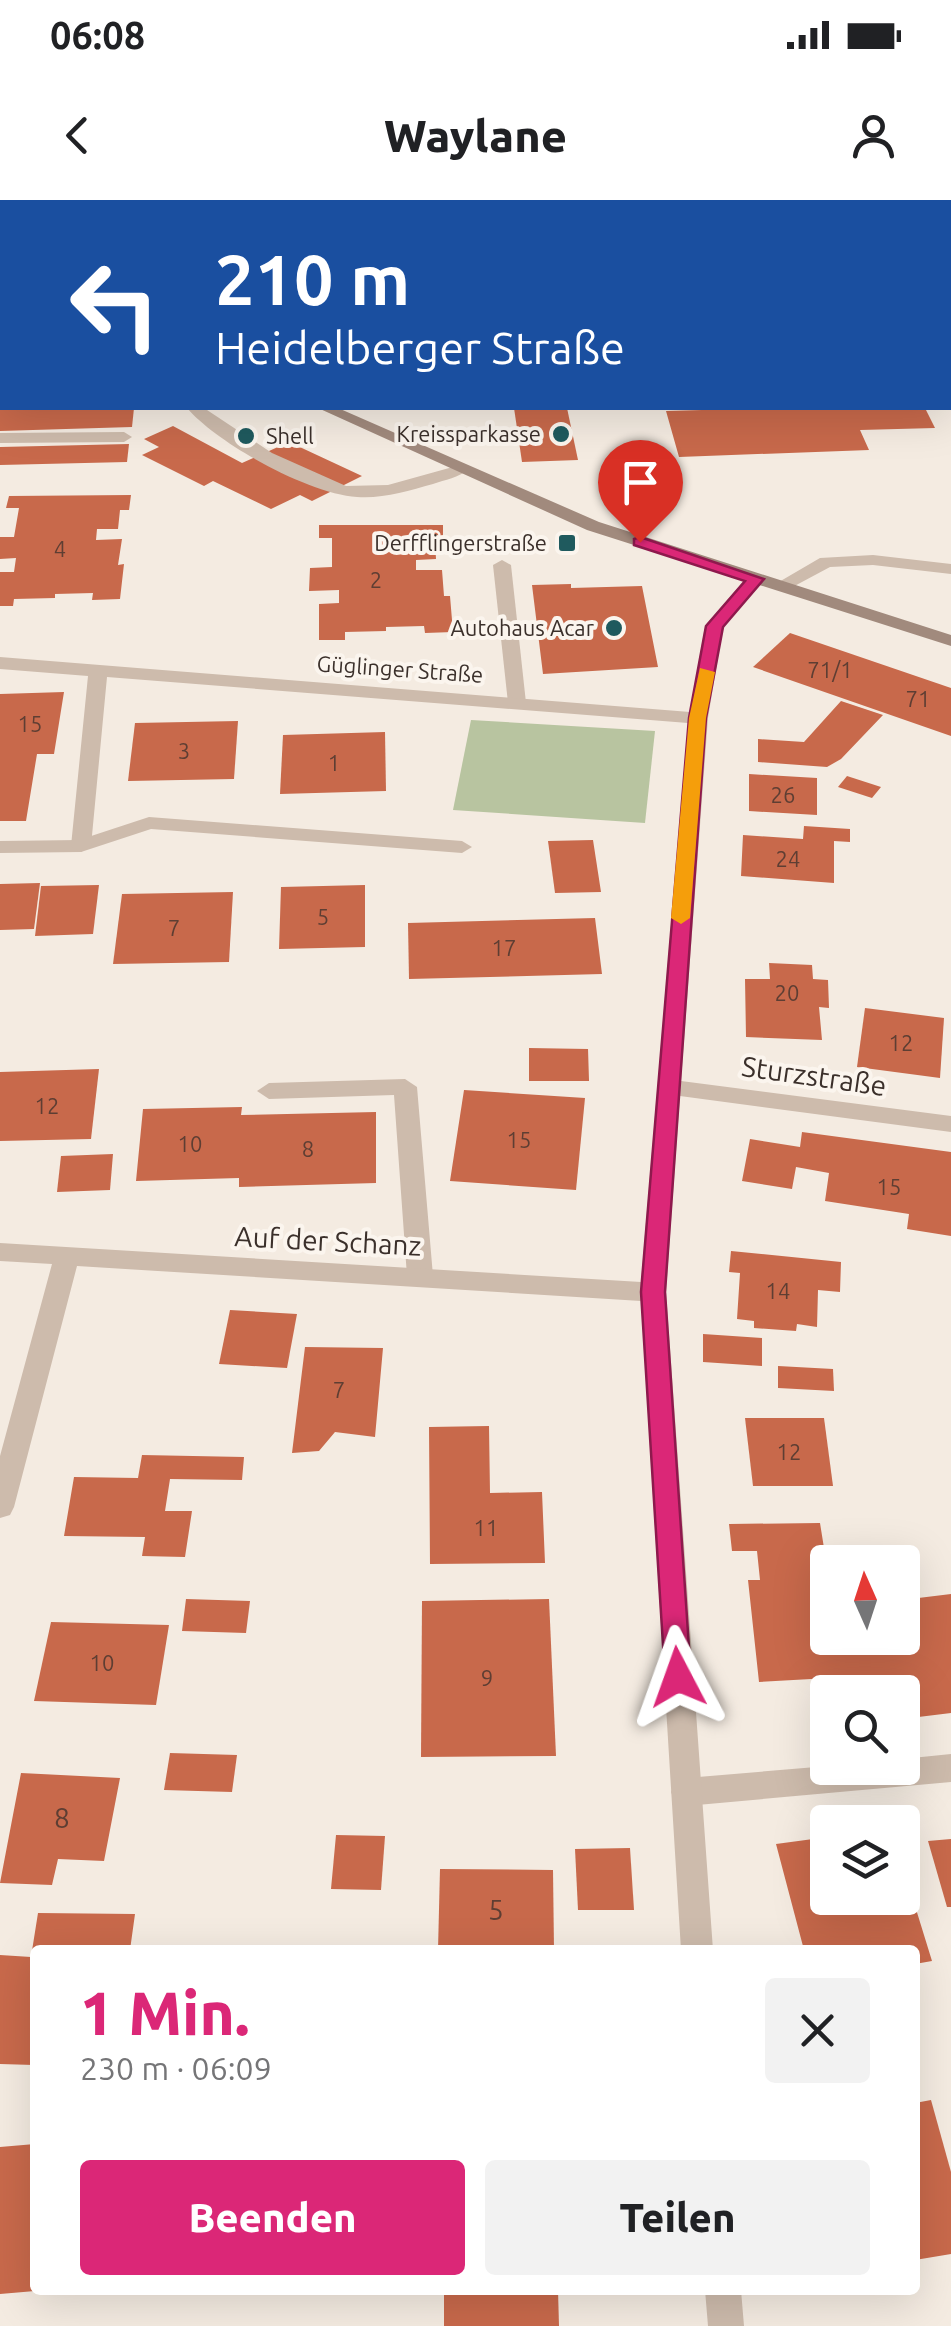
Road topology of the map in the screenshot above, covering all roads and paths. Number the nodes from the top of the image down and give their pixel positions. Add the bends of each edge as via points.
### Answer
1 (198, 410) edge
2 (330, 410) edge
3 (124, 436) dead end
4 (0, 438) edge
5 (460, 470) junction
6 (502, 565) dead end
7 (951, 570) edge
8 (756, 579) junction
9 (781, 586) junction
10 (951, 642) edge
11 (0, 662) edge
12 (98, 671) junction
13 (517, 703) junction
14 (698, 718) junction
15 (82, 846) junction
16 (0, 847) edge
17 (462, 847) dead end
18 (670, 1087) junction
19 (268, 1091) dead end
20 (951, 1124) edge
21 (0, 1252) edge
22 (67, 1255) junction
23 (420, 1276) junction
24 (653, 1292) junction
25 (0, 1507) edge
26 (951, 1768) edge
27 (686, 1792) junction
28 (697, 1945) edge
29 (723, 2295) edge
30 (726, 2326) edge

1 - 5 street via 250,448 344,491 387,490
2 - 5 main road
3 - 4 street
5 - 8 main road via 594,526
6 - 13 street
7 - 9 street via 826,562
8 - 9 main road
8 - 14 street via 714,626
9 - 10 main road
11 - 12 street, Güglinger Straße
12 - 13 street, Güglinger Straße
12 - 15 street
13 - 14 street, Güglinger Straße
14 - 18 street
15 - 16 street
15 - 17 street via 150,824
18 - 20 street, Sturzstraße
18 - 24 street
19 - 23 street via 405,1087
21 - 22 street, Auf der Schanz
22 - 23 street, Auf der Schanz
22 - 25 street
23 - 24 street, Auf der Schanz
24 - 27 street
26 - 27 street
27 - 28 street
29 - 30 street

